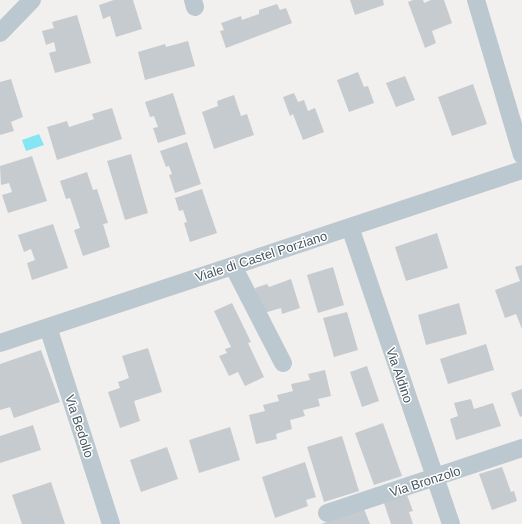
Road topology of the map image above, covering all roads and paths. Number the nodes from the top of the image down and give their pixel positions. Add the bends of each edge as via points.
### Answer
1 (32, 0) edge
2 (476, 0) edge
3 (0, 33) edge
4 (522, 155) edge
5 (522, 170) edge
6 (350, 227) junction
7 (233, 266) junction
8 (48, 327) junction
9 (0, 343) edge
10 (284, 363) dead end
11 (522, 448) edge
12 (435, 478) junction
13 (327, 513) dead end
14 (111, 524) edge
15 (451, 524) edge

1 - 3 street
2 - 4 street
5 - 6 street, Viale di Castel Porziano
6 - 7 street, Viale di Castel Porziano
6 - 12 street, Via Aldino
7 - 8 street, Viale di Castel Porziano
7 - 10 street
8 - 9 street, Viale di Castel Porziano
8 - 14 street, Via Bedollo
11 - 12 street, Via Bronzolo
12 - 13 street, Via Bronzolo
12 - 15 street, Via Aldino

